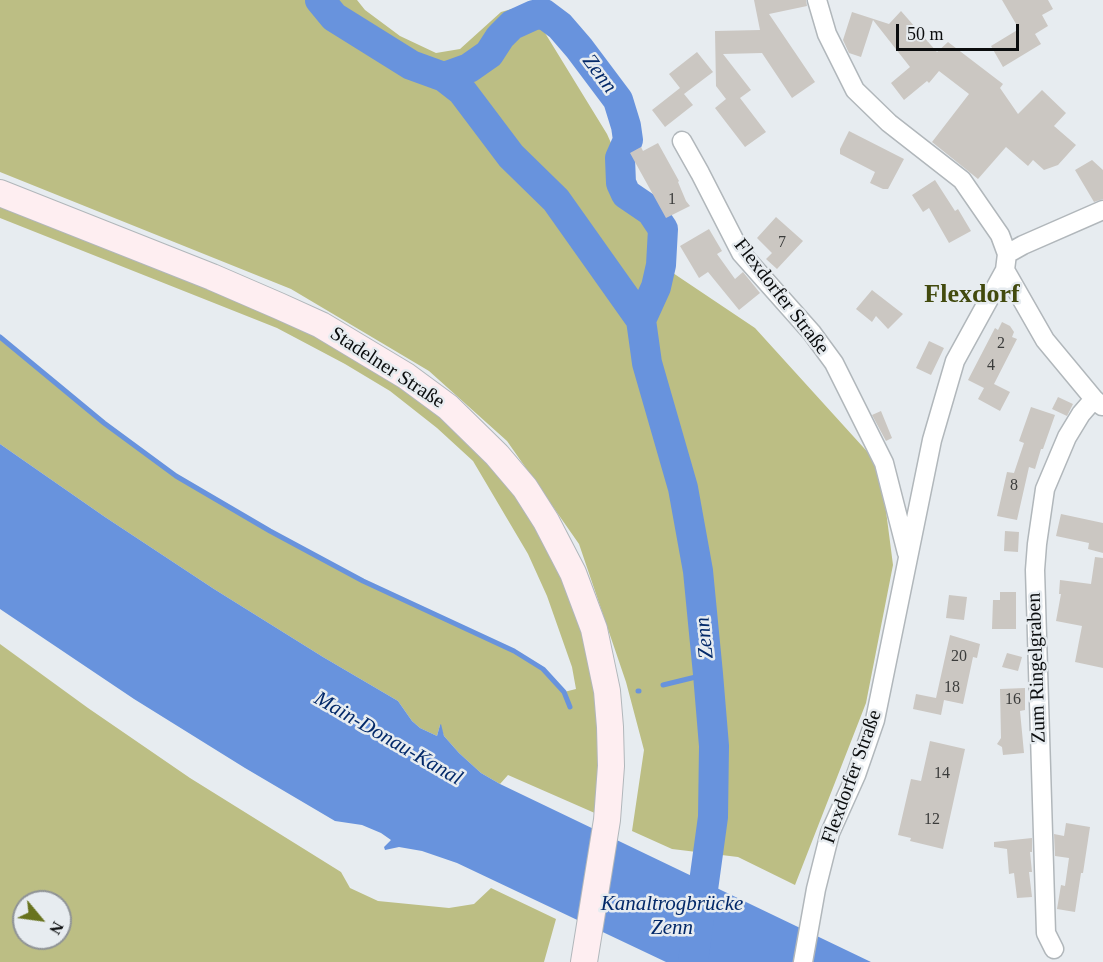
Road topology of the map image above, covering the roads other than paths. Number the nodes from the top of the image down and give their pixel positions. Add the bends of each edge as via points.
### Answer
1 (817, 0) edge
2 (682, 141) dead end
3 (0, 193) edge
4 (1103, 210) edge
5 (1006, 262) junction
6 (1098, 403) edge
7 (908, 556) junction
8 (1054, 949) dead end
9 (584, 962) edge
10 (803, 962) edge

1 - 5 street via 827,34 855,90 889,123 962,180 1000,235
2 - 7 street, Flexdorfer Straße via 741,253 834,363 884,463
3 - 9 main road, Stadelner Straße via 321,325 406,376 448,407 525,488 573,573 594,629 606,691 611,766 607,820
4 - 5 street via 1023,245
5 - 6 street via 1045,340
5 - 7 street, Flexdorfer Straße via 955,362 932,440
6 - 8 street, Zum Ringelgraben via 1081,414 1067,437 1045,489 1037,544 1046,933
7 - 10 street, Flexdorfer Straße via 875,720 830,833

